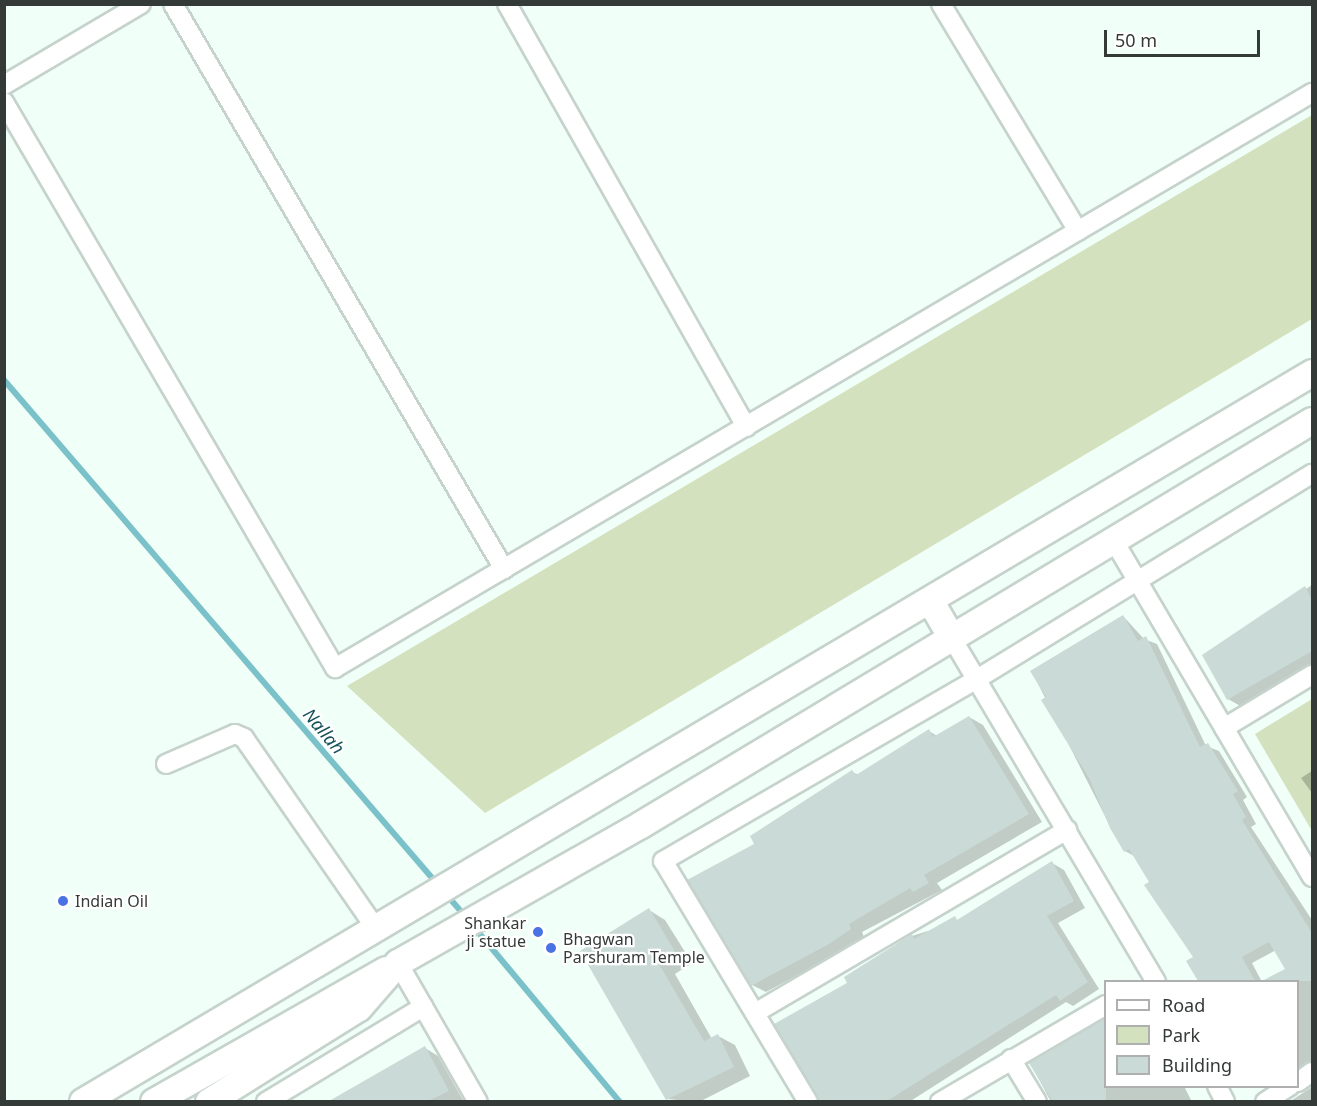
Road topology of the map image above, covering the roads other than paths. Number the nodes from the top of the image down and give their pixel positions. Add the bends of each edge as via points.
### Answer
1 (141, 4) edge
2 (173, 4) edge
3 (507, 4) edge
4 (941, 4) edge
5 (4, 85) edge
6 (1312, 93) edge
7 (4, 102) edge
8 (1078, 231) junction
9 (1312, 373) edge
10 (1312, 421) edge
11 (746, 427) junction
12 (1312, 474) edge
13 (1114, 541) junction
14 (504, 569) junction
15 (1137, 580) junction
16 (931, 602) junction
17 (953, 639) junction
18 (1312, 675) edge
19 (977, 679) junction
20 (1224, 728) junction
21 (166, 764) dead end
22 (1066, 830) junction
23 (1312, 877) edge
24 (377, 930) junction
25 (408, 958) junction
26 (1152, 980) edge
27 (1104, 1006) edge
28 (423, 1007) junction
29 (755, 1013) junction
30 (1011, 1059) junction
31 (1312, 1072) edge
32 (1299, 1081) edge
33 (1287, 1088) edge
34 (83, 1101) edge
35 (154, 1101) edge
36 (209, 1101) edge
37 (266, 1101) edge
38 (478, 1101) edge
39 (808, 1101) edge
40 (940, 1101) edge
41 (1037, 1101) edge
42 (1265, 1101) edge

1 - 5 street
2 - 14 street
3 - 11 street
4 - 8 street
6 - 8 street
7 - 14 street via 335,668
8 - 11 street
9 - 16 street
10 - 13 street
11 - 14 street
12 - 15 street
13 - 15 street
13 - 17 street
15 - 19 street
15 - 20 street
16 - 17 street
16 - 24 street
17 - 19 street
17 - 25 street
18 - 20 street
19 - 22 street
19 - 29 street via 663,861
20 - 23 street
21 - 24 street via 235,734 244,738
22 - 26 street
22 - 29 street
24 - 34 street
25 - 28 street
25 - 35 street
25 - 36 street via 359,1008
27 - 30 street
28 - 37 street
28 - 38 street
29 - 39 street
30 - 40 street
30 - 41 street
31 - 32 street
33 - 42 street

